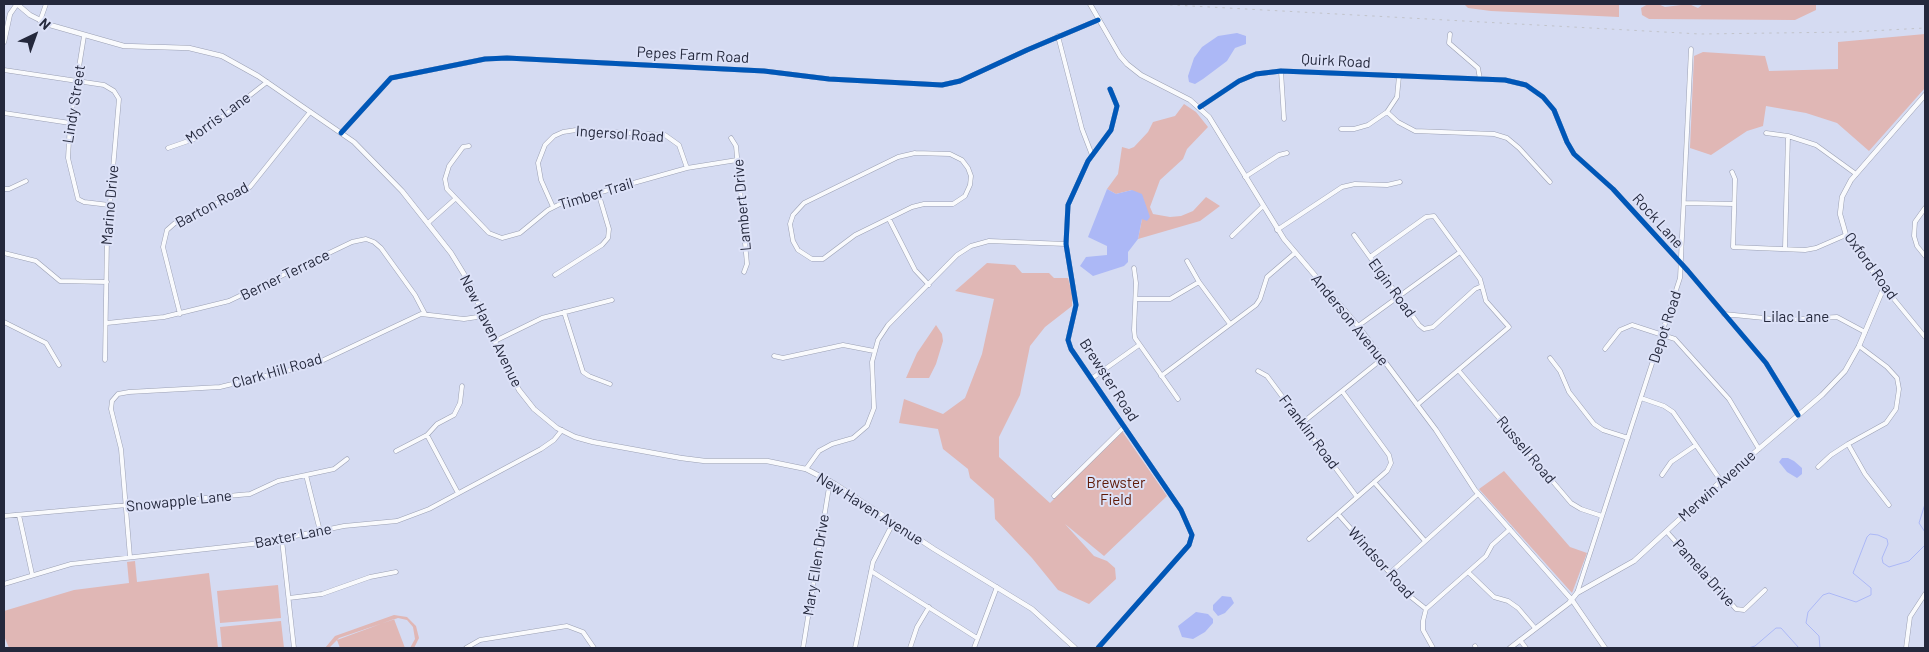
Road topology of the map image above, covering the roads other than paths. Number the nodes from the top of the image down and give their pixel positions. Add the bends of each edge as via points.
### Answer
1 (17, 4) edge
2 (46, 4) edge
3 (1091, 5) edge
4 (1098, 20) junction
5 (40, 21) junction
6 (1450, 34) dead end
7 (84, 36) junction
8 (1058, 36) junction
9 (4, 42) edge
10 (1690, 49) dead end
11 (4, 70) edge
12 (1281, 71) junction
13 (1399, 76) junction
14 (1480, 78) junction
15 (78, 81) junction
16 (267, 82) junction
17 (1110, 89) dead end
18 (1925, 95) edge
19 (1200, 107) junction
20 (310, 112) junction
21 (1387, 112) junction
22 (4, 114) edge
23 (1284, 119) dead end
24 (70, 123) junction
25 (1341, 128) dead end
26 (341, 132) junction
27 (1766, 133) dead end
28 (1788, 136) junction
29 (731, 138) dead end
30 (469, 146) dead end
31 (168, 148) dead end
32 (1287, 153) dead end
33 (1092, 154) junction
34 (737, 160) junction
35 (687, 168) junction
36 (1732, 172) dead end
37 (1856, 174) junction
38 (1245, 177) junction
39 (26, 181) dead end
40 (1400, 182) dead end
41 (1550, 182) dead end
42 (4, 189) edge
43 (598, 192) junction
44 (455, 199) junction
45 (1684, 203) junction
46 (1734, 204) junction
47 (109, 205) junction
48 (1263, 206) junction
49 (553, 207) junction
50 (1925, 208) edge
51 (889, 219) junction
52 (428, 223) junction
53 (1277, 230) junction
54 (1354, 235) dead end
55 (1846, 235) junction
56 (1232, 236) dead end
57 (1066, 244) junction
58 (1784, 248) junction
59 (4, 252) edge
60 (1460, 252) junction
61 (1295, 253) junction
62 (1925, 256) edge
63 (1370, 257) junction
64 (1188, 261) dead end
65 (1681, 264) junction
66 (1134, 268) dead end
67 (744, 272) dead end
68 (554, 275) dead end
69 (107, 282) junction
70 (1199, 282) junction
71 (929, 285) junction
72 (1482, 286) junction
73 (1884, 287) junction
74 (1399, 297) junction
75 (1136, 299) junction
76 (612, 300) dead end
77 (564, 312) junction
78 (180, 314) junction
79 (425, 314) junction
80 (1724, 314) junction
81 (484, 316) junction
82 (4, 322) edge
83 (107, 324) junction
84 (1230, 324) junction
85 (1358, 326) junction
86 (1865, 332) junction
87 (1663, 333) junction
88 (1925, 337) edge
89 (495, 340) junction
90 (1139, 346) junction
91 (1859, 346) junction
92 (1605, 349) dead end
93 (874, 351) junction
94 (774, 356) dead end
95 (1550, 358) dead end
96 (1382, 359) junction
97 (105, 360) dead end
98 (59, 365) dead end
99 (1258, 371) dead end
100 (1459, 371) junction
101 (1161, 376) junction
102 (1091, 378) junction
103 (610, 384) dead end
104 (462, 386) dead end
105 (1342, 392) junction
106 (1641, 398) junction
107 (1178, 399) dead end
108 (1417, 406) junction
109 (1798, 415) junction
110 (1302, 423) junction
111 (1124, 427) junction
112 (562, 430) junction
113 (427, 435) junction
114 (1628, 438) junction
115 (1848, 444) junction
116 (1696, 445) junction
117 (1759, 449) junction
118 (396, 450) dead end
119 (347, 459) dead end
120 (1818, 467) dead end
121 (806, 469) junction
122 (306, 474) junction
123 (1662, 475) dead end
124 (830, 481) junction
125 (1721, 481) junction
126 (1374, 482) junction
127 (458, 493) junction
128 (1478, 494) junction
129 (1054, 496) dead end
130 (1357, 497) junction
131 (1889, 505) dead end
132 (124, 506) junction
133 (1338, 514) junction
134 (19, 515) junction
135 (4, 516) edge
136 (1602, 516) junction
137 (893, 523) junction
138 (1510, 529) junction
139 (320, 531) junction
140 (1666, 532) junction
141 (1309, 539) dead end
142 (282, 540) junction
143 (1425, 541) junction
144 (130, 558) junction
145 (871, 571) junction
146 (396, 572) dead end
147 (1468, 572) junction
148 (1390, 573) junction
149 (32, 574) junction
150 (4, 584) edge
151 (997, 587) junction
152 (1765, 590) dead end
153 (1577, 594) junction
154 (1925, 594) edge
155 (288, 598) junction
156 (1572, 600) junction
157 (929, 607) junction
158 (1426, 609) junction
159 (1535, 628) junction
160 (977, 638) junction
161 (1520, 640) junction
162 (294, 648) edge
163 (466, 648) edge
164 (594, 648) edge
165 (803, 648) edge
166 (855, 648) edge
167 (910, 648) edge
168 (974, 648) edge
169 (1075, 648) edge
170 (1098, 648) edge
171 (1433, 648) edge
172 (1510, 648) edge
173 (1526, 648) edge
174 (1605, 648) edge
175 (1906, 648) edge

1 - 5 main road, New Haven Avenue
1 - 9 main road via 10,14
2 - 5 street
3 - 4 main road, Anderson Avenue
4 - 8 street, Pepes Farm Road
4 - 19 main road, Anderson Avenue via 1127,64
5 - 7 main road, New Haven Avenue
6 - 14 street via 1449,43 1478,68
7 - 15 street, Lindy Street
7 - 16 main road, New Haven Avenue via 135,48 179,47 206,51 232,60
8 - 26 street, Pepes Farm Road via 960,82 942,85 830,79 764,71 485,59 391,78
8 - 33 street via 1082,129
10 - 45 street, Depot Road
11 - 15 street, Marino Drive
12 - 13 street, Quirk Road
12 - 19 street, Quirk Road via 1248,77
12 - 23 street
13 - 14 street, Quirk Road
13 - 21 street via 1397,97
14 - 65 street, Rock Lane via 1521,83 1543,97 1554,110 1572,152 1613,189
15 - 24 street, Lindy Street
15 - 47 street, Marino Drive via 108,86 119,99
16 - 20 main road, New Haven Avenue
16 - 31 street, Morris Lane via 194,138
17 - 33 street, Brewster Road via 1117,106 1114,122
18 - 37 main road, Oxford Road
19 - 38 main road, Anderson Avenue via 1218,129
20 - 26 main road, New Haven Avenue
20 - 78 street, Barton Road via 250,187 175,223 167,230 163,248
21 - 25 street via 1368,126
21 - 41 street via 1415,131 1494,134 1506,138
22 - 24 street
24 - 47 street, Lindy Street via 67,153 77,198 81,202
26 - 52 main road, New Haven Avenue via 376,161
27 - 28 street
28 - 37 street via 1806,140 1824,150
28 - 58 street
29 - 34 street, Lambert Drive via 736,146
30 - 44 street, Timber Trail via 463,147 445,175 447,189
32 - 38 street
33 - 57 street, Brewster Road via 1070,199
34 - 35 street, Timber Trail
34 - 67 street, Lambert Drive via 747,264
35 - 43 street, Timber Trail
35 - 49 street, Ingersol Road via 679,145 664,135 563,132 545,145 538,163 540,180
36 - 46 street via 1735,179
37 - 55 main road, Oxford Road via 1841,202 1841,220
38 - 48 main road, Anderson Avenue
39 - 42 street
40 - 53 street via 1387,186 1355,184 1342,187
43 - 49 street, Timber Trail
43 - 68 street via 609,229 608,238
44 - 49 street, Timber Trail via 489,233 502,238 520,233
44 - 52 street
45 - 46 street
45 - 65 street, Depot Road
46 - 58 street via 1733,247
47 - 69 street, Marino Drive
48 - 53 main road, Anderson Avenue
48 - 56 street
50 - 62 street via 1915,222 1914,236
51 - 51 street via 917,205 950,204 960,200 970,185 966,165 950,154 915,153 898,157 804,203 790,224 792,241 805,256 823,259 856,235
51 - 71 street via 917,273
52 - 81 main road, New Haven Avenue via 458,264
53 - 61 main road, Anderson Avenue
54 - 63 street, Elgin Road
55 - 58 street via 1816,248
55 - 73 main road, Oxford Road
57 - 71 street via 980,242 960,253
57 - 102 street, Brewster Road via 1076,305 1068,340
59 - 69 street via 36,261 62,282
60 - 63 street via 1432,215
60 - 72 street
60 - 74 street
61 - 84 street via 1267,277 1256,305
61 - 85 main road, Anderson Avenue
63 - 74 street, Elgin Road
64 - 70 street
65 - 80 street, Rock Lane
65 - 87 street, Depot Road via 1680,278
66 - 75 street
69 - 83 street, Marino Drive
70 - 75 street via 1170,299
70 - 84 street
71 - 93 street via 884,330
72 - 74 street, Elgin Road via 1426,329 1420,326
72 - 100 street via 1484,298 1509,327
73 - 86 main road, Merwin Avenue
73 - 88 street, Oxford Road
74 - 85 street
75 - 90 street via 1134,330
76 - 77 street
77 - 89 street via 542,318
77 - 103 street via 584,372
78 - 79 street, Berner Terrace via 229,301 352,242 366,240 381,248
78 - 83 street, Berner Terrace
79 - 81 street, Clark Hill Road via 464,319
79 - 132 street, Clark Hill Road via 410,318 315,364 220,387 121,393 112,401 111,410 120,438
80 - 86 street, Lilac Lane via 1784,320 1837,317
80 - 109 street, Rock Lane via 1766,363
81 - 89 main road, New Haven Avenue
82 - 98 street via 46,343
83 - 97 street, Marino Drive
84 - 101 street
85 - 96 main road, Anderson Avenue
86 - 91 main road, Merwin Avenue
87 - 92 street via 1636,325 1628,326 1620,330
87 - 106 street, Depot Road
87 - 117 street via 1683,346 1723,392
89 - 112 main road, New Haven Avenue via 523,396
90 - 101 street
90 - 102 street
91 - 109 main road, Merwin Avenue via 1840,378
91 - 115 street via 1894,374 1899,383 1898,400 1886,423
93 - 94 street via 843,345 783,358
93 - 121 street via 874,408 868,425 853,438 819,451
95 - 114 street via 1569,392 1594,424
96 - 105 street
96 - 108 main road, Anderson Avenue
99 - 110 street, Franklin Road via 1267,376
100 - 108 street
100 - 136 street, Russell Road via 1571,502
101 - 107 street
102 - 111 street, Brewster Road
104 - 113 street via 455,414 437,424
105 - 110 street
105 - 126 street via 1390,457 1388,469
106 - 114 street, Depot Road
106 - 116 street via 1670,410
108 - 128 main road, Anderson Avenue
109 - 117 main road, Merwin Avenue
110 - 130 street, Franklin Road
111 - 129 street
111 - 170 street, Brewster Road via 1182,510 1192,538
112 - 121 main road, New Haven Avenue via 593,442 682,458 767,460
112 - 127 street, Baxter Lane via 541,449
113 - 118 street
113 - 127 street
114 - 136 street, Depot Road
115 - 120 street
115 - 131 street via 1865,474
116 - 123 street via 1671,462
116 - 125 street
117 - 125 main road, Merwin Avenue
119 - 122 street, Snowapple Lane via 334,468
121 - 124 main road, New Haven Avenue
122 - 132 street, Snowapple Lane via 278,481 250,494
122 - 139 street
124 - 137 main road, New Haven Avenue
124 - 165 street, Mary Ellen Drive
125 - 140 main road, Merwin Avenue
126 - 130 street
126 - 143 street
127 - 139 street, Baxter Lane via 422,513 397,521
128 - 138 main road, Anderson Avenue
128 - 143 street
130 - 133 street
132 - 134 street, Snowapple Lane
132 - 144 street
133 - 141 street
133 - 148 street, Windsor Road
134 - 135 street, Snowapple Lane
134 - 149 street
136 - 153 street, Depot Road
137 - 145 street via 876,554
137 - 151 main road, New Haven Avenue
138 - 147 street
138 - 156 main road, Anderson Avenue
139 - 142 street, Baxter Lane
140 - 152 street, Pamela Drive via 1736,609 1744,610
140 - 153 main road, Merwin Avenue via 1634,561
142 - 144 street, Baxter Lane
142 - 155 street
143 - 148 street
144 - 149 street, Baxter Lane via 71,564
145 - 157 street
145 - 166 street
146 - 155 street via 370,577 322,594
147 - 158 street
147 - 159 street via 1494,597 1518,608
148 - 158 street, Windsor Road
149 - 150 street, Baxter Lane
151 - 160 street
151 - 169 main road, New Haven Avenue via 1040,614
153 - 156 main road, Merwin Avenue
154 - 175 street via 1910,617
155 - 162 street
156 - 159 main road, Merwin Avenue
156 - 174 main road, Anderson Avenue
157 - 160 street
157 - 167 street via 916,627
158 - 171 street via 1423,630
159 - 161 main road, Merwin Avenue
160 - 168 street
161 - 172 main road, Merwin Avenue
161 - 173 street
163 - 164 street via 480,640 567,626 583,632

